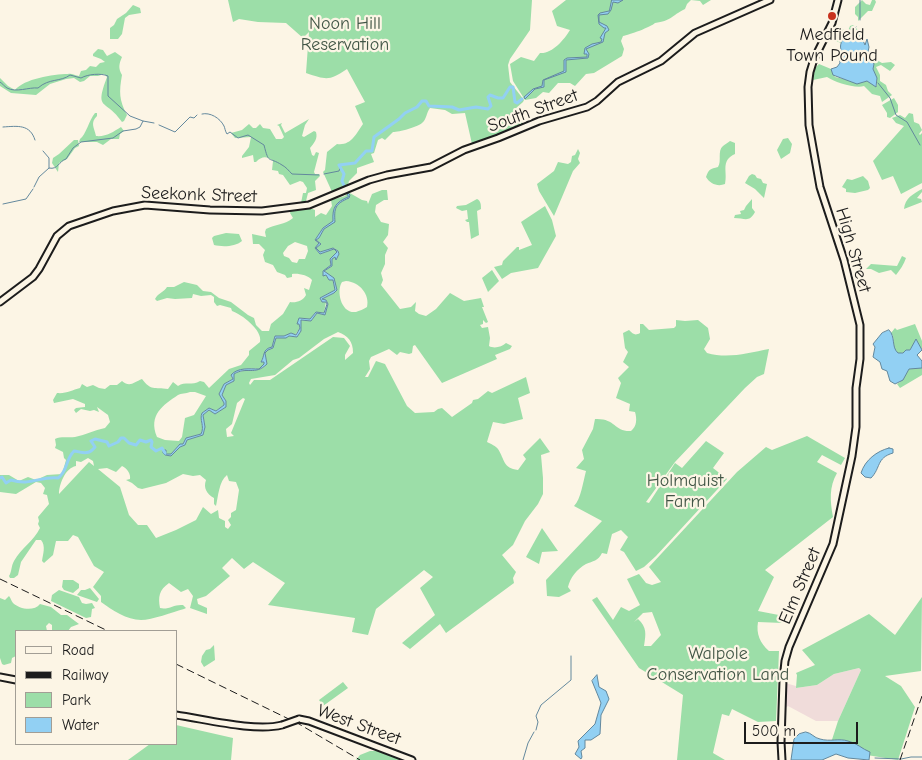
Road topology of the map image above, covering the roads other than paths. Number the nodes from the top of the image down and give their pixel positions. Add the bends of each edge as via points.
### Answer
1 (770, 0) edge
2 (838, 0) edge
3 (316, 203) joint
4 (0, 302) edge
5 (840, 512) joint
6 (0, 677) edge
7 (15, 680) edge
8 (178, 715) edge
9 (412, 760) edge
10 (782, 760) edge

1 - 3 main road, South Street via 695,33 661,61 618,82 587,107 539,121 430,167 382,176
2 - 5 main road, High Street via 831,26 812,63 808,95 810,140 819,184 844,260 860,327 855,434
3 - 4 main road, Seekonk Street via 262,211 145,205 94,216 61,231 33,277
5 - 10 main road, Elm Street via 833,544 785,662
6 - 7 main road
8 - 9 main road, West Street, bridge via 251,726 309,721

